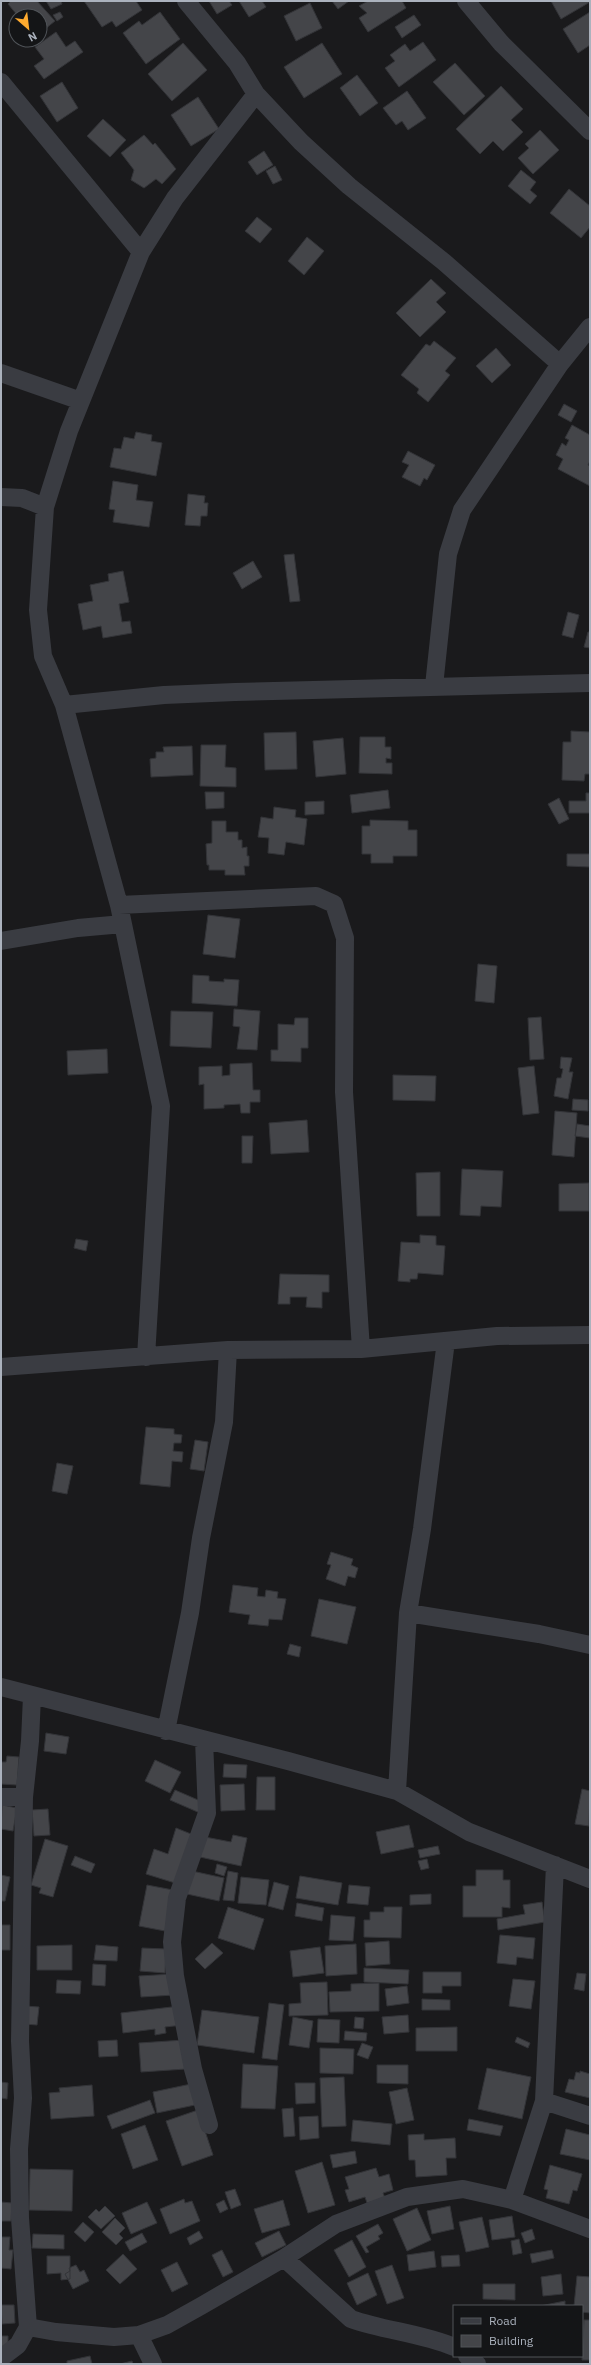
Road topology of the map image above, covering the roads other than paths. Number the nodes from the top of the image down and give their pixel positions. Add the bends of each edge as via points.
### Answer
1 (186, 1) edge
2 (466, 1) edge
3 (1, 82) edge
4 (256, 94) junction
5 (590, 132) edge
6 (141, 252) junction
7 (590, 327) edge
8 (560, 364) junction
9 (1, 373) edge
10 (81, 401) junction
11 (1, 497) edge
12 (46, 507) junction
13 (590, 683) edge
14 (434, 686) junction
15 (64, 705) junction
16 (119, 905) junction
17 (123, 924) junction
18 (1, 942) edge
19 (590, 1335) edge
20 (446, 1341) junction
21 (361, 1349) junction
22 (228, 1350) junction
23 (146, 1357) junction
24 (1, 1367) edge
25 (408, 1613) junction
26 (590, 1646) edge
27 (1, 1687) edge
28 (32, 1696) junction
29 (166, 1731) junction
30 (204, 1740) junction
31 (397, 1792) junction
32 (1, 1797) edge
33 (24, 1797) junction
34 (556, 1865) junction
35 (590, 1879) edge
36 (544, 2101) junction
37 (590, 2116) edge
38 (209, 2125) dead end
39 (512, 2200) junction
40 (590, 2229) edge
41 (284, 2258) junction
42 (28, 2327) junction
43 (139, 2335) junction
44 (453, 2347) edge
45 (469, 2357) edge
46 (1, 2358) edge
47 (153, 2364) edge
48 (477, 2364) edge

1 - 4 street via 237,63
2 - 5 street via 500,43
3 - 6 street
4 - 6 street via 175,198
4 - 8 street via 301,142 349,186 444,262
6 - 10 street
7 - 8 street
8 - 14 street via 462,510 448,554
9 - 10 street
10 - 12 street
11 - 12 street via 22,498
12 - 15 street via 38,610 44,656
13 - 14 street
14 - 15 street via 164,695
15 - 16 street
16 - 17 street
16 - 21 street via 316,896 334,904 345,938 344,1092
17 - 18 street via 78,928
17 - 23 street via 161,1106
19 - 20 street via 497,1336
20 - 21 street
20 - 25 street via 422,1529
21 - 22 street
22 - 23 street
22 - 29 street via 224,1422
23 - 24 street
25 - 26 street via 539,1634
25 - 31 street
27 - 28 street
28 - 29 street
28 - 33 street
29 - 30 street
30 - 31 street
30 - 38 street via 207,1813 177,1898 172,1942 175,1976 193,2069
31 - 34 street via 469,1832
32 - 33 street
33 - 42 street via 20,2041 23,2098 19,2149 20,2218
34 - 35 street
34 - 36 street
36 - 37 street
36 - 39 street
39 - 40 street
39 - 41 street via 463,2190 407,2197 336,2224
41 - 43 street via 167,2324
41 - 44 street via 351,2319 434,2338
42 - 43 street via 114,2337
42 - 46 street via 18,2345
43 - 47 street
45 - 48 street

